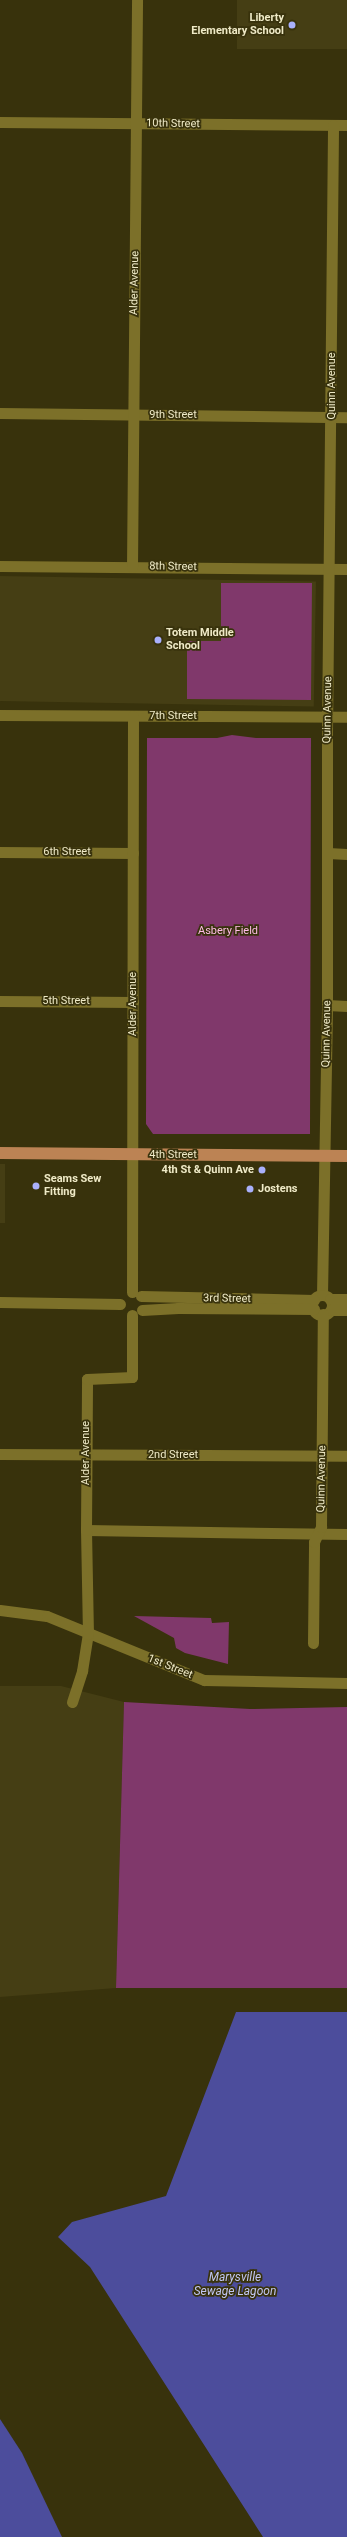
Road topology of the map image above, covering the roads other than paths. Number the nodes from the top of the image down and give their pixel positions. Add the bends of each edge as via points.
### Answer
1 (137, 0) edge
2 (0, 122) edge
3 (136, 124) junction
4 (333, 125) junction
5 (347, 125) edge
6 (0, 413) edge
7 (133, 415) junction
8 (332, 416) junction
9 (347, 417) edge
10 (0, 566) edge
11 (132, 567) junction
12 (329, 569) junction
13 (347, 569) edge
14 (0, 715) edge
15 (133, 716) junction
16 (328, 717) junction
17 (347, 717) edge
18 (0, 852) edge
19 (133, 853) junction
20 (328, 854) junction
21 (347, 854) edge
22 (0, 1001) edge
23 (133, 1002) junction
24 (327, 1005) junction
25 (347, 1006) edge
26 (0, 1153) edge
27 (133, 1154) junction
28 (325, 1156) junction
29 (347, 1156) edge
30 (137, 1294) junction
31 (347, 1299) edge
32 (0, 1302) edge
33 (120, 1304) junction
34 (322, 1305) junction
35 (347, 1310) edge
36 (137, 1313) junction
37 (0, 1454) edge
38 (86, 1455) junction
39 (322, 1456) junction
40 (347, 1456) edge
41 (86, 1530) junction
42 (318, 1534) junction
43 (347, 1534) edge
44 (0, 1610) edge
45 (88, 1634) junction
46 (313, 1643) dead end
47 (347, 1683) edge
48 (72, 1702) dead end

1 - 3 street, Alder Avenue
2 - 3 street, 10th Street
3 - 4 street, 10th Street
3 - 7 street, Alder Avenue
4 - 5 street, 10th Street
4 - 8 street, Quinn Avenue
6 - 7 street, 9th Street
7 - 8 street, 9th Street
7 - 11 street, Alder Avenue
8 - 9 street, 9th Street
8 - 12 street, Quinn Avenue
10 - 11 street, 8th Street
11 - 12 street, 8th Street
12 - 13 street, 8th Street
12 - 16 street, Quinn Avenue
14 - 15 street, 7th Street
15 - 16 street, 7th Street
15 - 19 street, Alder Avenue
16 - 17 street, 7th Street
16 - 20 street, Quinn Avenue
18 - 19 street, 6th Street
19 - 23 street, Alder Avenue
20 - 21 street
20 - 24 street, Quinn Avenue
22 - 23 street, 5th Street
23 - 27 street, Alder Avenue
24 - 25 street
24 - 28 street, Quinn Avenue
26 - 27 main road, 4th Street
27 - 28 main road, 4th Street
27 - 30 street, Alder Avenue
28 - 29 main road, 4th Street
28 - 34 street, Quinn Avenue
30 - 33 street via 124,1295
30 - 34 street, 3rd Street
30 - 36 street via 144,1304
31 - 34 street, 3rd Street
32 - 33 street
33 - 36 street via 124,1312
34 - 35 street, 3rd Street
34 - 36 street, 3rd Street via 178,1308
34 - 39 street, Quinn Avenue
36 - 38 street, Alder Avenue via 132,1377 87,1379
37 - 38 street, 2nd Street
38 - 39 street, 2nd Street
38 - 41 street, Alder Avenue
39 - 40 street, 2nd Street
39 - 42 street, Quinn Avenue via 321,1527
41 - 42 street
41 - 45 street, Alder Avenue
42 - 43 street
42 - 46 street, Quinn Avenue via 314,1542
44 - 45 street, 1st Street via 47,1616
45 - 47 street, 1st Street via 204,1680
45 - 48 street via 82,1671

